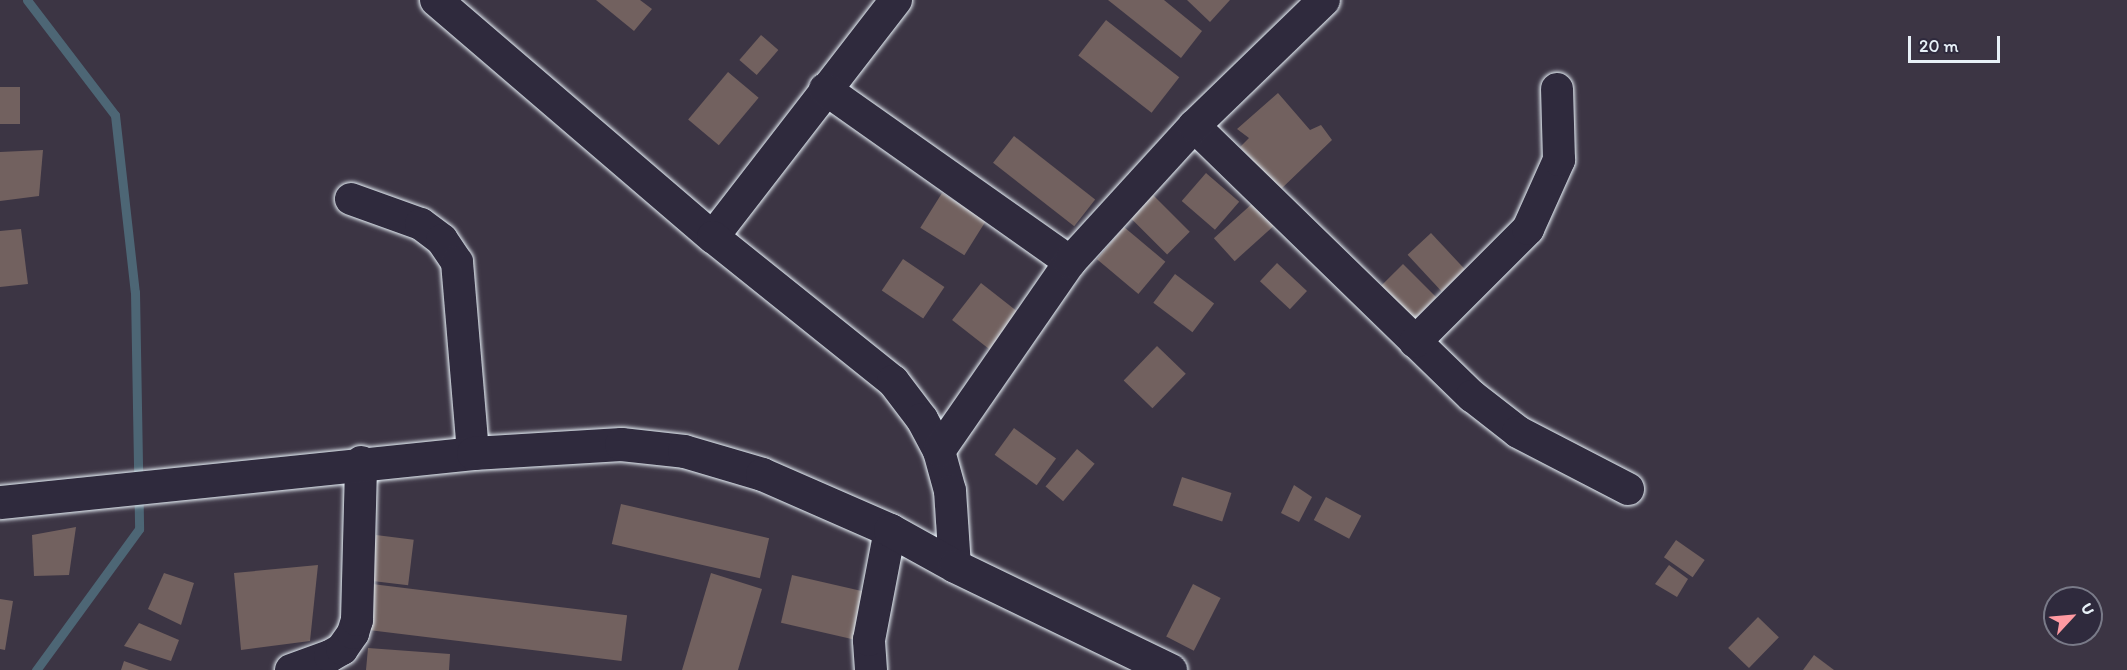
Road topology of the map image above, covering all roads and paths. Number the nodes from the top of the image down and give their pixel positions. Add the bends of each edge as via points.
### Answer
1 (436, 0) edge
2 (896, 0) edge
3 (1324, 0) edge
4 (825, 89) junction
5 (1557, 89) dead end
6 (1194, 126) junction
7 (351, 200) dead end
8 (713, 237) junction
9 (1070, 262) junction
10 (1415, 342) junction
11 (939, 451) junction
12 (473, 453) junction
13 (361, 462) junction
14 (1628, 489) dead end
15 (0, 502) edge
16 (891, 530) junction
17 (955, 566) junction
18 (291, 670) edge
19 (872, 670) edge
20 (1170, 670) edge

1 - 8 street
2 - 4 street
3 - 6 street
4 - 8 street
4 - 9 street
5 - 10 street via 1559,160 1528,229
6 - 9 street
6 - 10 street
7 - 12 street via 422,224 442,240 457,262
8 - 11 street via 893,381
9 - 11 street
10 - 14 street via 1472,396 1518,432
11 - 17 street via 951,491
12 - 13 highway
12 - 16 highway via 621,444 684,451 762,474
13 - 15 highway
13 - 18 street via 357,620 353,633 342,649
16 - 17 highway
16 - 19 street via 868,640
17 - 20 highway

